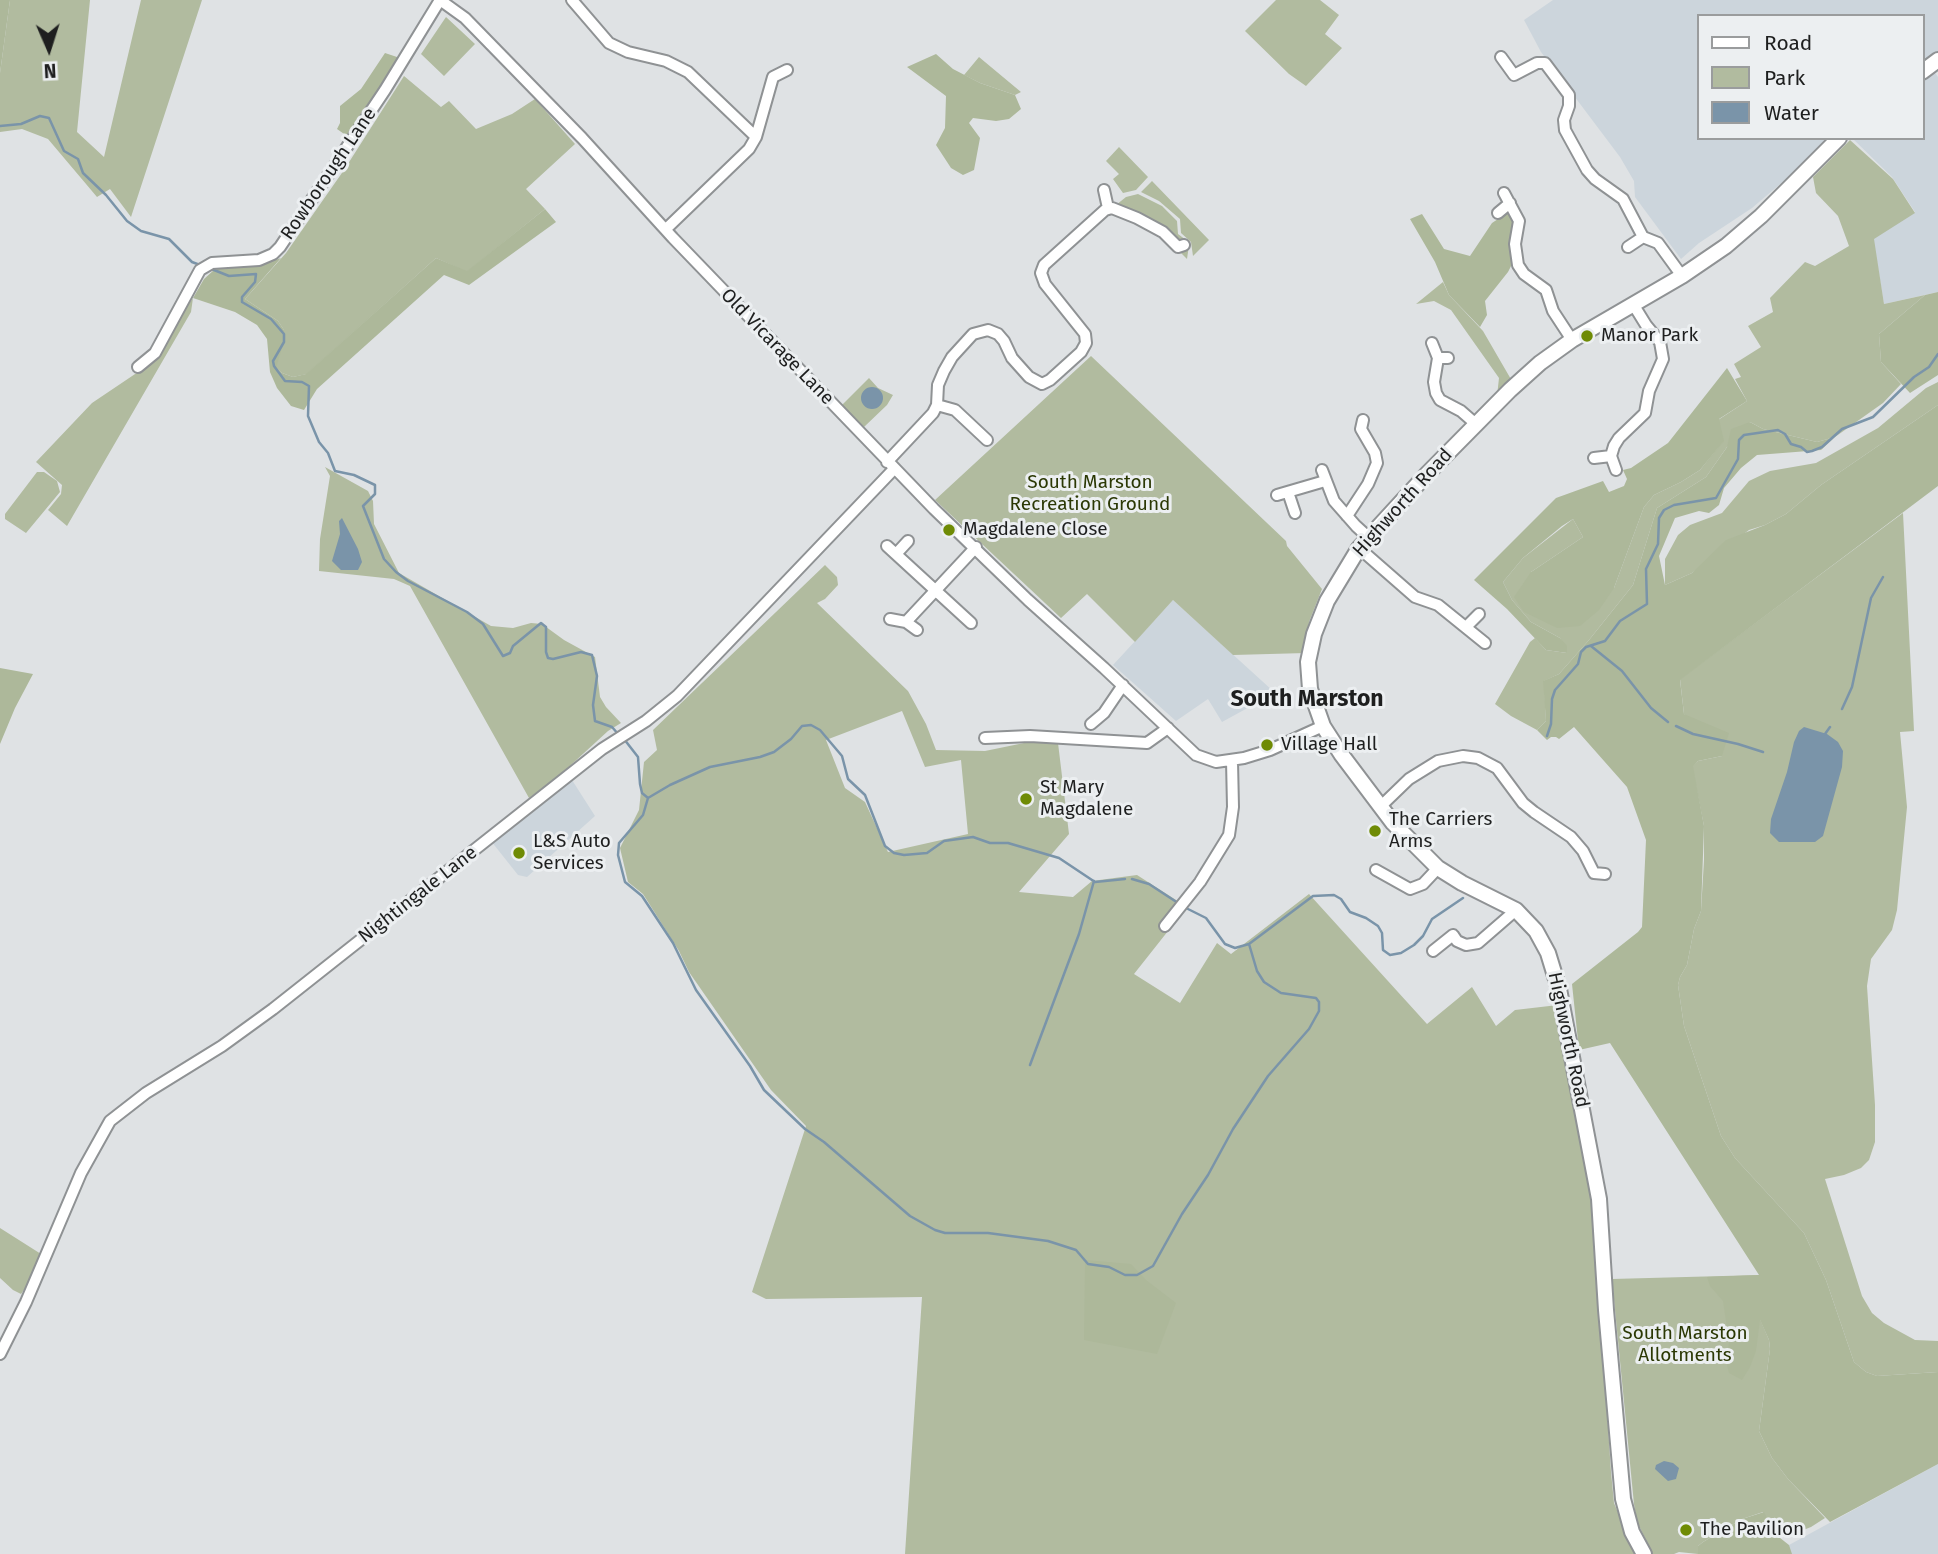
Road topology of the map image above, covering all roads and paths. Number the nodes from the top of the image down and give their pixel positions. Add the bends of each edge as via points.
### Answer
1 (440, 0) edge
2 (572, 0) edge
3 (1501, 57) dead end
4 (787, 70) dead end
5 (756, 137) junction
6 (1837, 140) edge
7 (1104, 190) dead end
8 (1108, 208) junction
9 (1497, 212) dead end
10 (666, 229) junction
11 (1643, 237) junction
12 (1184, 245) dead end
13 (1628, 247) dead end
14 (1682, 276) junction
15 (1633, 304) junction
16 (1572, 341) junction
17 (1432, 344) dead end
18 (138, 367) dead end
19 (937, 405) junction
20 (1476, 425) junction
21 (1359, 427) dead end
22 (987, 440) dead end
23 (1611, 456) junction
24 (1594, 458) dead end
25 (891, 465) junction
26 (1616, 470) dead end
27 (1295, 513) dead end
28 (1347, 516) junction
29 (908, 541) dead end
30 (1364, 542) junction
31 (976, 547) junction
32 (935, 590) junction
33 (1479, 614) dead end
34 (890, 620) dead end
35 (906, 622) junction
36 (971, 623) dead end
37 (1466, 627) junction
38 (917, 630) dead end
39 (1485, 643) dead end
40 (1123, 685) junction
41 (1091, 724) dead end
42 (1322, 726) junction
43 (1168, 729) junction
44 (985, 738) dead end
45 (1232, 761) junction
46 (1380, 807) junction
47 (1438, 868) junction
48 (1376, 870) dead end
49 (1596, 876) dead end
50 (1516, 910) junction
51 (1165, 926) dead end
52 (1433, 951) dead end
53 (0, 1354) edge
54 (1644, 1554) edge

1 - 10 street, Old Vicarage Lane via 464,18
1 - 18 street, Rowborough Lane via 280,247 259,260 203,267 155,353
2 - 5 street via 609,43 688,72
3 - 11 street via 1514,75 1545,63 1564,87 1569,102 1564,125 1572,146 1590,174 1626,202
4 - 5 street via 773,77
5 - 10 street via 742,157
6 - 14 street, Highworth Road via 1748,228
7 - 8 street
8 - 12 street via 1153,226 1178,247
8 - 19 street via 1044,265 1041,273 1085,334 1081,352 1046,383 1038,383 1012,358 998,334 981,331 963,344 948,364 940,379
9 - 16 street via 1507,198 1519,221 1518,265 1546,290
10 - 25 street, Old Vicarage Lane
11 - 13 street
11 - 14 street via 1658,243
14 - 15 street, Highworth Road
15 - 16 street, Highworth Road
15 - 23 street via 1660,342 1663,359 1645,413 1619,438
16 - 20 street, Highworth Road via 1524,377
17 - 20 street via 1443,358 1434,382 1436,393
19 - 22 street via 955,410
19 - 25 street
20 - 30 street, Highworth Road
21 - 28 street via 1377,463
23 - 24 street
23 - 26 street
25 - 31 street, Old Vicarage Lane
25 - 53 street, Nightingale Lane via 677,695 273,1009 110,1121 81,1173
27 - 28 street via 1282,493 1324,475 1330,494
28 - 30 street
29 - 32 street via 892,550
30 - 37 street via 1415,597 1438,606
30 - 42 street, Highworth Road via 1327,601 1311,644 1308,680
31 - 32 street
31 - 40 street, Old Vicarage Lane
32 - 35 street
32 - 36 street
33 - 37 street
34 - 35 street
35 - 38 street
37 - 39 street
40 - 41 street
40 - 43 street, Old Vicarage Lane
42 - 45 street, Old Vicarage Lane via 1270,750
42 - 46 street, Highworth Road
43 - 44 street via 1147,743
43 - 45 street, Old Vicarage Lane via 1199,757
45 - 51 street via 1229,835 1213,864
46 - 47 street, Highworth Road
46 - 49 street via 1409,779 1438,761 1455,756 1478,758 1497,768 1523,803 1571,837
47 - 48 street via 1423,884 1410,889
47 - 50 street, Highworth Road
50 - 52 street via 1478,943 1466,945 1453,935
50 - 54 street, Highworth Road via 1536,931 1548,953 1567,1028 1598,1192 1623,1499

